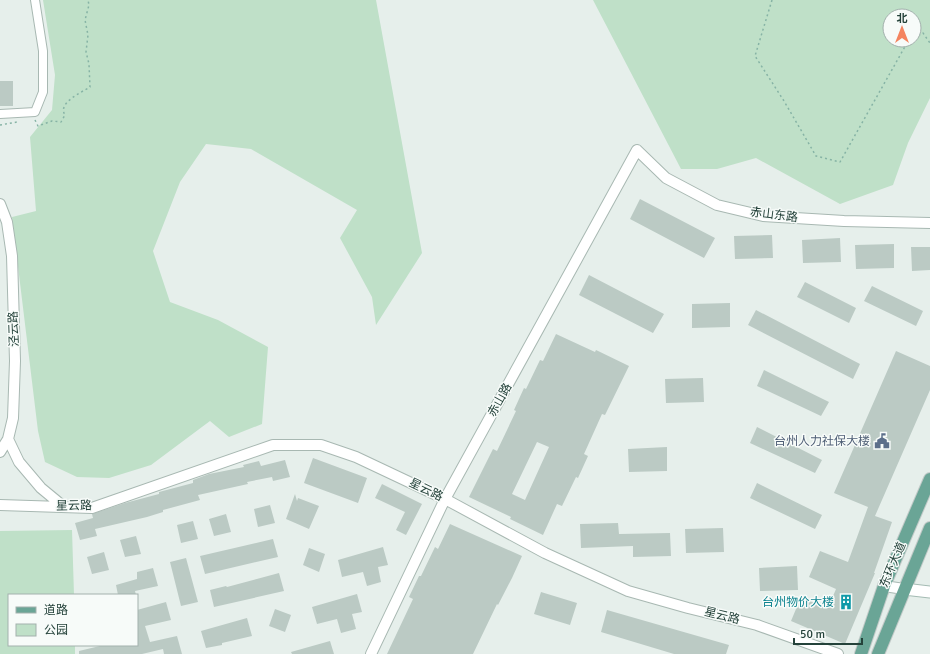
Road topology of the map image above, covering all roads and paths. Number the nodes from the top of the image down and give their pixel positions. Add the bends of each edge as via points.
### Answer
1 (35, 0) edge
2 (88, 0) edge
3 (772, 0) edge
4 (922, 34) edge
5 (930, 43) edge
6 (904, 48) edge
7 (0, 114) edge
8 (35, 119) dead end
9 (21, 122) dead end
10 (0, 125) edge
11 (637, 150) joint
12 (0, 204) edge
13 (930, 223) edge
14 (8, 439) junction
15 (0, 452) edge
16 (930, 479) edge
17 (445, 499) junction
18 (0, 505) edge
19 (64, 507) junction
20 (930, 528) edge
21 (884, 586) junction
22 (904, 589) junction
23 (930, 592) edge
24 (371, 654) edge
25 (838, 654) edge
26 (861, 654) edge
27 (878, 654) edge

1 - 7 street via 44,51 44,92 35,112
2 - 8 path via 85,20 90,87 68,101 63,109 65,115 61,122 52,121 38,126
3 - 6 path via 755,56 816,156 840,162
4 - 5 path via 924,33
9 - 10 path
11 - 13 street, 赤山东路 via 666,178 717,205 763,216
11 - 17 street, 赤山路
12 - 14 street, 泾云路 via 7,222 12,256 15,361 13,418
14 - 15 street, 泾云路
14 - 19 street via 19,462 41,488
16 - 21 main road, 东环大道
17 - 19 street, 星云路 via 356,457 320,445 273,445 92,508
17 - 24 street, 赤山路
17 - 25 street, 星云路 via 545,553 628,591 757,625
18 - 19 street, 星云路
20 - 22 main road, 东环大道
21 - 22 street
21 - 26 main road, 东环大道
22 - 23 main road
22 - 27 main road, 东环大道

